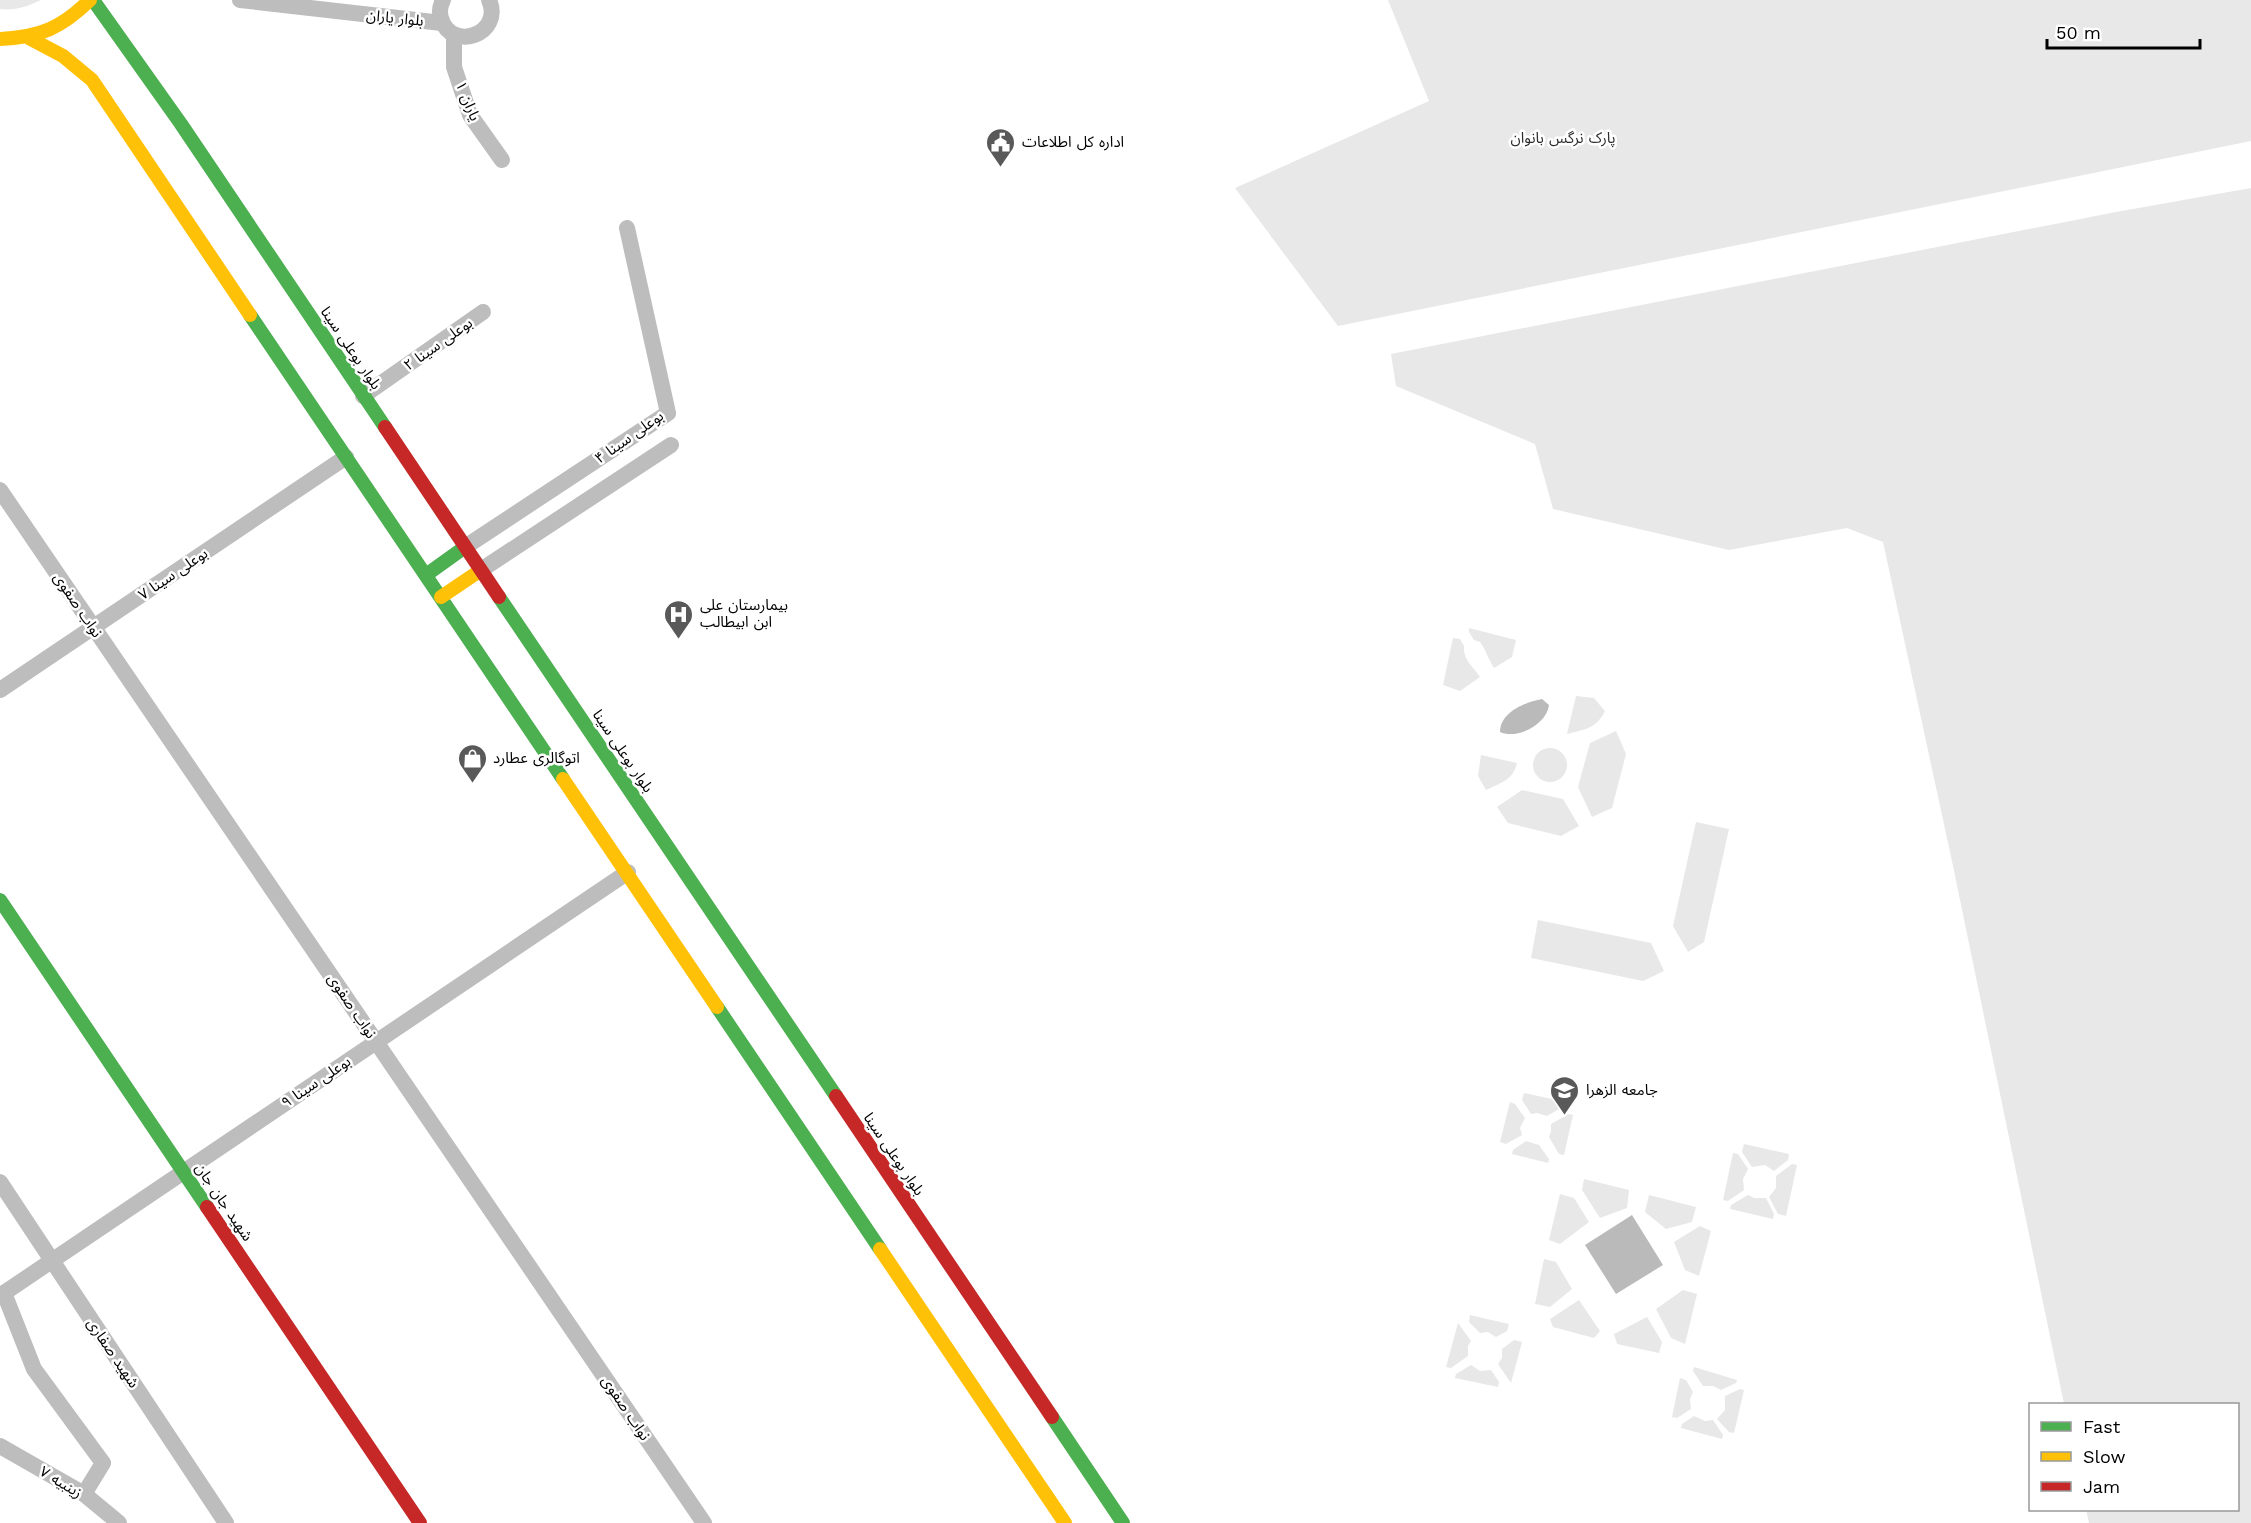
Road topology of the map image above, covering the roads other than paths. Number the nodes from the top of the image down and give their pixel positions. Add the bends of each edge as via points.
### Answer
1 (91, 0) edge
2 (240, 0) edge
3 (443, 0) edge
4 (493, 1) edge
5 (448, 29) junction
6 (28, 38) junction
7 (0, 39) edge
8 (502, 160) dead end
9 (627, 228) dead end
10 (483, 312) dead end
11 (363, 396) junction
12 (671, 445) dead end
13 (346, 457) junction
14 (571, 477) junction
15 (0, 490) edge
16 (586, 500) junction
17 (472, 543) junction
18 (488, 566) junction
19 (426, 575) junction
20 (441, 597) junction
21 (93, 627) junction
22 (0, 690) edge
23 (628, 872) junction
24 (0, 900) edge
25 (376, 1042) junction
26 (183, 1172) junction
27 (0, 1182) edge
28 (52, 1261) junction
29 (2, 1292) edge
30 (0, 1446) edge
31 (84, 1494) junction
32 (119, 1523) edge
33 (226, 1523) edge
34 (420, 1523) edge
35 (704, 1523) edge
36 (1065, 1523) edge
37 (1123, 1523) edge

1 - 6 main road via 67,21
1 - 11 main road, بلوار بوعلی سینا via 181,124
2 - 5 street, بلوار یاران
3 - 5 street, یاران ۱ via 440,14
4 - 5 street, بلوار یاران via 491,19 483,31 470,37
5 - 8 street, یاران ۱ via 454,67 470,115
6 - 7 main road
6 - 13 main road via 63,56 92,80
9 - 14 street, بوعلی سینا ۴ via 668,413
10 - 11 street, بوعلی سینا ۲
11 - 17 main road, بلوار بوعلی سینا
12 - 16 street, بوعلی سینا ۴
13 - 19 main road
13 - 21 street, بوعلی سینا ۷
14 - 16 street
14 - 17 street, بوعلی سینا ۴
15 - 21 street, نواب صفوی
16 - 18 street, بوعلی سینا ۴
17 - 18 street
17 - 19 main road
18 - 20 main road
18 - 37 main road, بلوار بوعلی سینا
19 - 20 main road
20 - 23 main road
21 - 22 street, بوعلی سینا ۷
21 - 25 street, نواب صفوی
23 - 25 street, بوعلی سینا ۹
23 - 36 main road
24 - 26 main road, شهید جان جان
25 - 26 street, بوعلی سینا ۹
25 - 35 street, نواب صفوی
26 - 28 street, بوعلی سینا ۹
26 - 34 main road, شهید جان جان
27 - 28 street, شهید صفاری
28 - 29 street, بوعلی سینا ۹
28 - 33 street, شهید صفاری
29 - 31 street via 34,1369 103,1463
30 - 31 street, زینبیه ۷
31 - 32 street, زینبیه ۷

